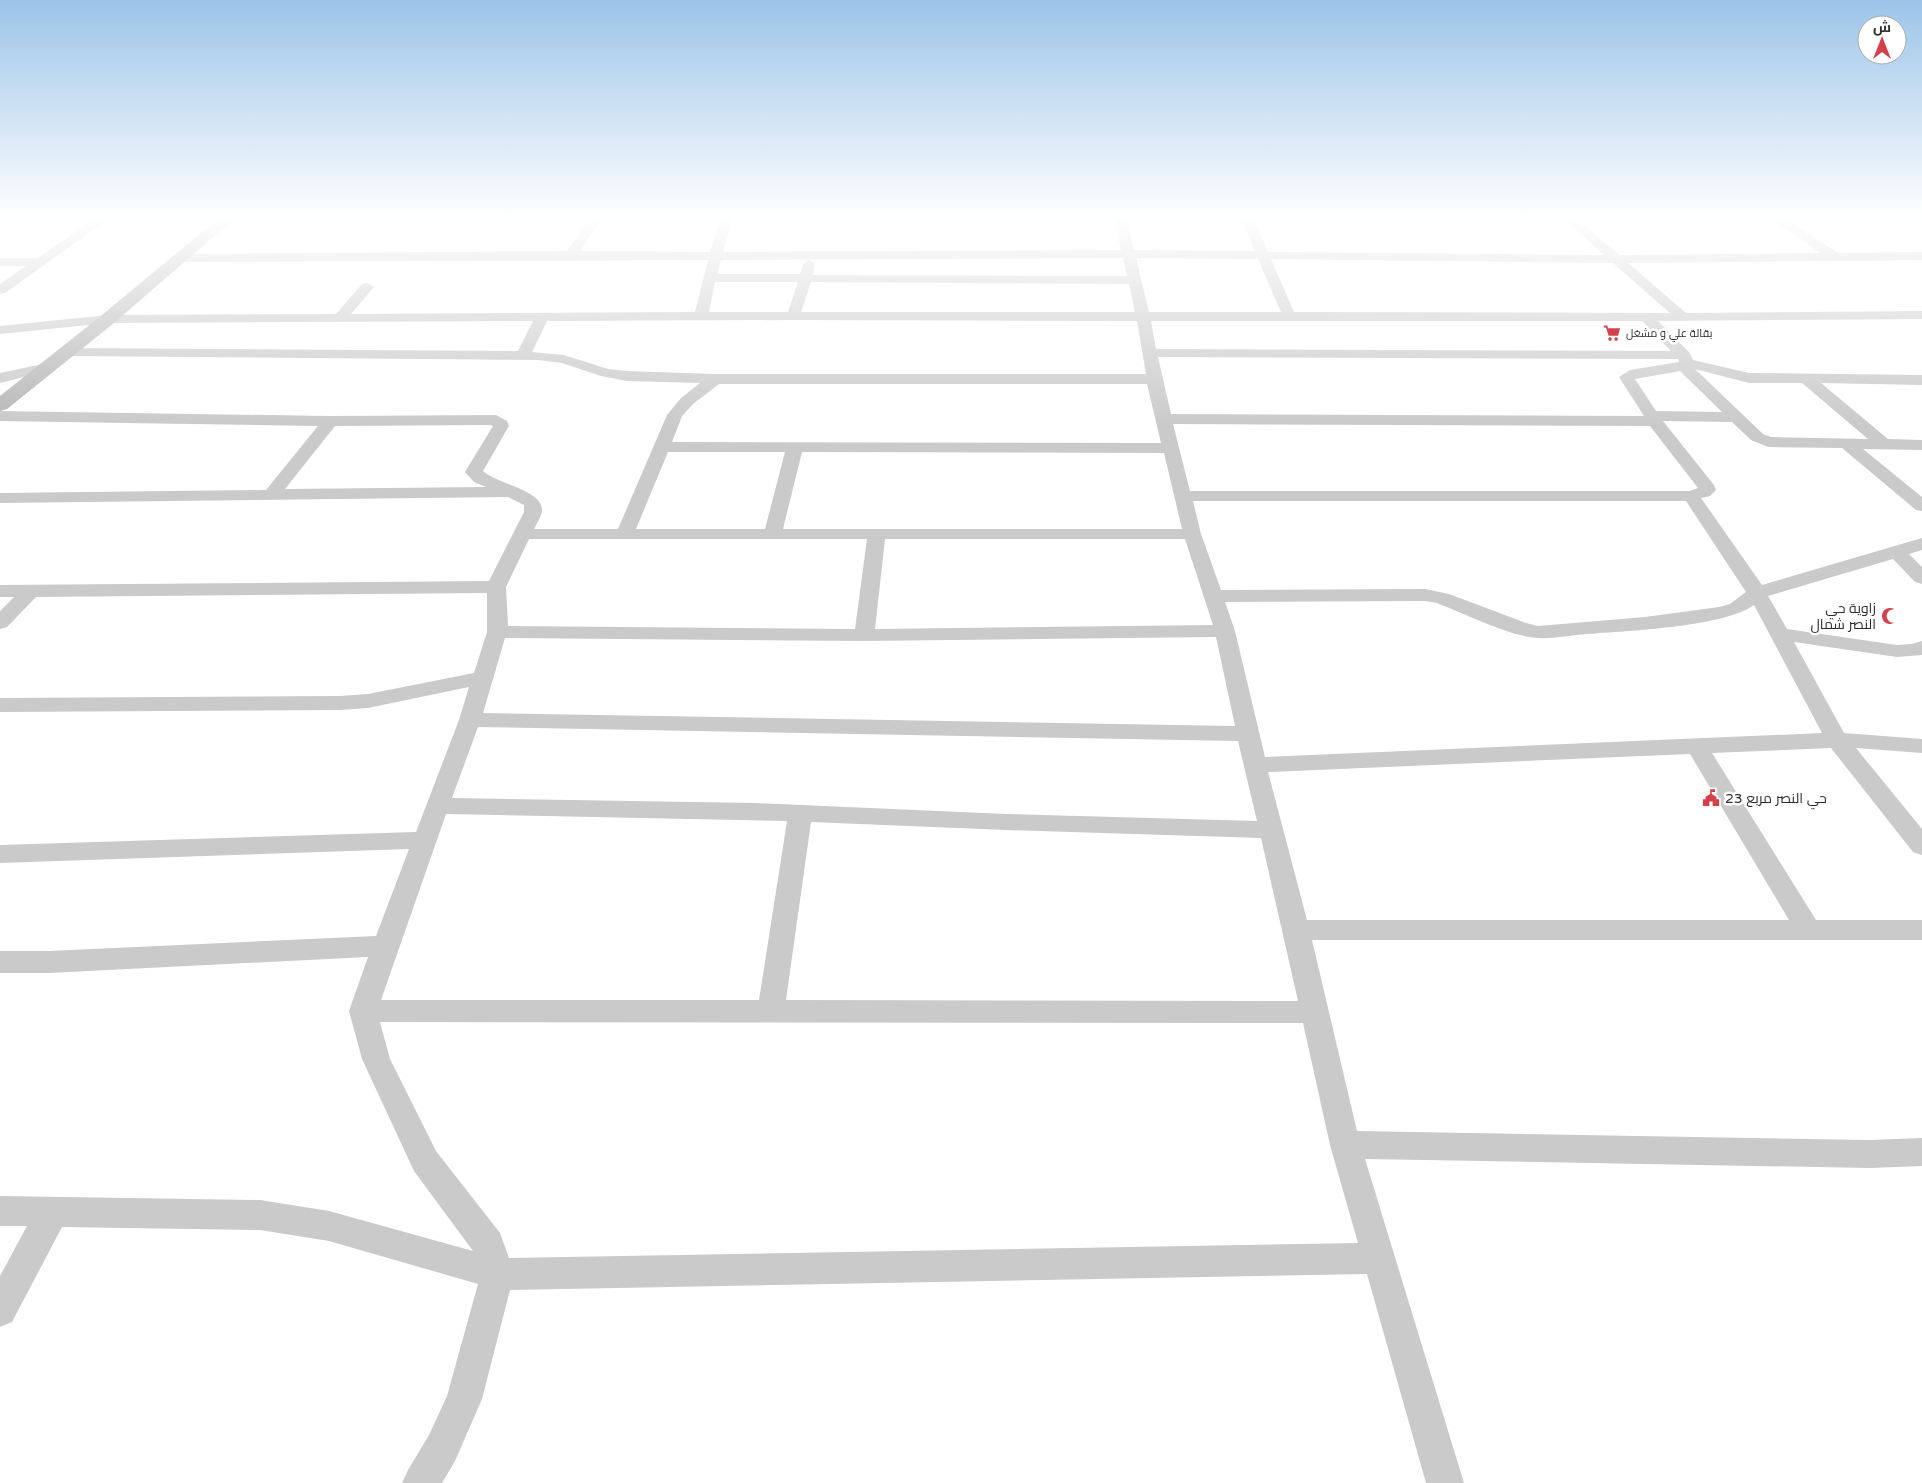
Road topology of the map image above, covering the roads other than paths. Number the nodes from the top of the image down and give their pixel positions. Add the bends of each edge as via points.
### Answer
1 (144, 287) edge
2 (366, 287) dead end
3 (707, 287) edge
4 (803, 287) edge
5 (1137, 287) edge
6 (1277, 287) edge
7 (1649, 287) edge
8 (1922, 315) edge
9 (543, 316) junction
10 (701, 316) junction
11 (792, 316) junction
12 (1143, 316) junction
13 (1290, 316) junction
14 (1683, 316) junction
15 (1646, 317) junction
16 (108, 318) junction
17 (340, 318) junction
18 (0, 330) edge
19 (66, 352) junction
20 (1149, 353) junction
21 (523, 355) junction
22 (1684, 361) junction
23 (47, 367) junction
24 (0, 378) edge
25 (1805, 378) junction
26 (715, 379) junction
27 (1154, 379) junction
28 (1922, 380) edge
29 (0, 404) edge
30 (0, 416) edge
31 (1736, 417) junction
32 (1653, 418) junction
33 (1165, 419) junction
34 (330, 421) junction
35 (1848, 445) junction
36 (1885, 445) junction
37 (1922, 445) edge
38 (795, 446) junction
39 (660, 448) junction
40 (1172, 448) junction
41 (513, 492) junction
42 (271, 495) junction
43 (1183, 496) junction
44 (1691, 496) junction
45 (0, 498) edge
46 (1922, 506) edge
47 (522, 534) junction
48 (625, 534) junction
49 (773, 534) junction
50 (877, 534) junction
51 (1192, 534) junction
52 (1922, 544) edge
53 (1897, 552) junction
54 (1922, 578) edge
55 (496, 587) junction
56 (30, 590) junction
57 (0, 591) edge
58 (1757, 593) junction
59 (1214, 596) junction
60 (0, 623) edge
61 (1225, 631) junction
62 (497, 632) junction
63 (1780, 634) junction
64 (864, 635) junction
65 (1922, 647) edge
66 (483, 678) junction
67 (0, 705) edge
68 (470, 720) junction
69 (1248, 734) junction
70 (1837, 740) junction
71 (1696, 745) junction
72 (1922, 746) edge
73 (1255, 765) junction
74 (437, 806) junction
75 (800, 814) junction
76 (1271, 830) junction
77 (424, 840) junction
78 (1922, 846) edge
79 (0, 854) edge
80 (1296, 930) junction
81 (1809, 930) junction
82 (1922, 930) edge
83 (385, 946) junction
84 (0, 962) edge
85 (364, 1011) junction
86 (771, 1011) junction
87 (1314, 1012) junction
88 (1344, 1146) junction
89 (1922, 1152) edge
90 (0, 1211) edge
91 (53, 1211) junction
92 (1378, 1258) junction
93 (498, 1274) junction
94 (0, 1310) edge
95 (421, 1483) edge
96 (1445, 1483) edge

1 - 16 main road
2 - 17 street
3 - 10 street
4 - 11 street
5 - 12 street
6 - 13 street
7 - 14 street
8 - 14 street
9 - 10 street
9 - 17 street
9 - 21 street
10 - 11 street
11 - 12 street via 1004,311
12 - 13 street
12 - 20 street
13 - 15 street
14 - 15 street
15 - 22 street
16 - 17 street
16 - 18 street
16 - 19 main road
19 - 21 street
19 - 23 main road
20 - 22 street
20 - 27 street
21 - 26 street via 558,358 614,375
22 - 25 street via 1745,378
22 - 31 street
22 - 32 street via 1627,377
23 - 24 street
23 - 29 main road
25 - 28 street
25 - 36 street
26 - 27 street
26 - 39 street via 681,407
27 - 33 street
30 - 34 street
31 - 32 street
31 - 35 street via 1757,437 1768,442
32 - 33 street
32 - 44 street via 1707,490
33 - 40 street
34 - 41 street via 496,420 501,426 474,472 480,478
34 - 42 street
35 - 36 street
35 - 46 street
36 - 37 street
38 - 39 street
38 - 40 street
38 - 49 street
39 - 48 street
40 - 43 street
41 - 42 street
41 - 47 street via 533,505
42 - 45 street
43 - 44 street
43 - 51 street
44 - 58 street
47 - 48 street
47 - 55 street
48 - 49 street
49 - 50 street
50 - 51 street
50 - 64 street
51 - 59 street
52 - 53 street
53 - 54 street
53 - 58 street
55 - 56 street
55 - 62 street
56 - 57 street
56 - 60 street
58 - 59 street via 1738,608 1721,613 1538,632 1425,595
58 - 63 street
59 - 61 street
61 - 64 street
61 - 69 street
62 - 64 street
62 - 66 street
63 - 65 street via 1897,651
63 - 70 street
66 - 67 street via 368,701 340,703
66 - 68 street
68 - 69 street
68 - 74 street
69 - 73 street
70 - 71 street
70 - 72 street
70 - 78 street
71 - 73 street
71 - 81 street
73 - 76 street
74 - 75 street
74 - 77 street
75 - 76 street
75 - 86 street
76 - 80 street
77 - 79 street
77 - 83 street
80 - 81 street
80 - 87 street
81 - 82 street
83 - 84 street
83 - 85 street
85 - 86 street
85 - 93 street via 376,1059 425,1161 488,1244
86 - 87 street
87 - 88 street
88 - 89 street via 1870,1154
88 - 92 street
90 - 91 street
91 - 93 street via 260,1214 330,1226
91 - 94 street
92 - 93 street
92 - 96 street
93 - 95 street via 464,1399 442,1448

